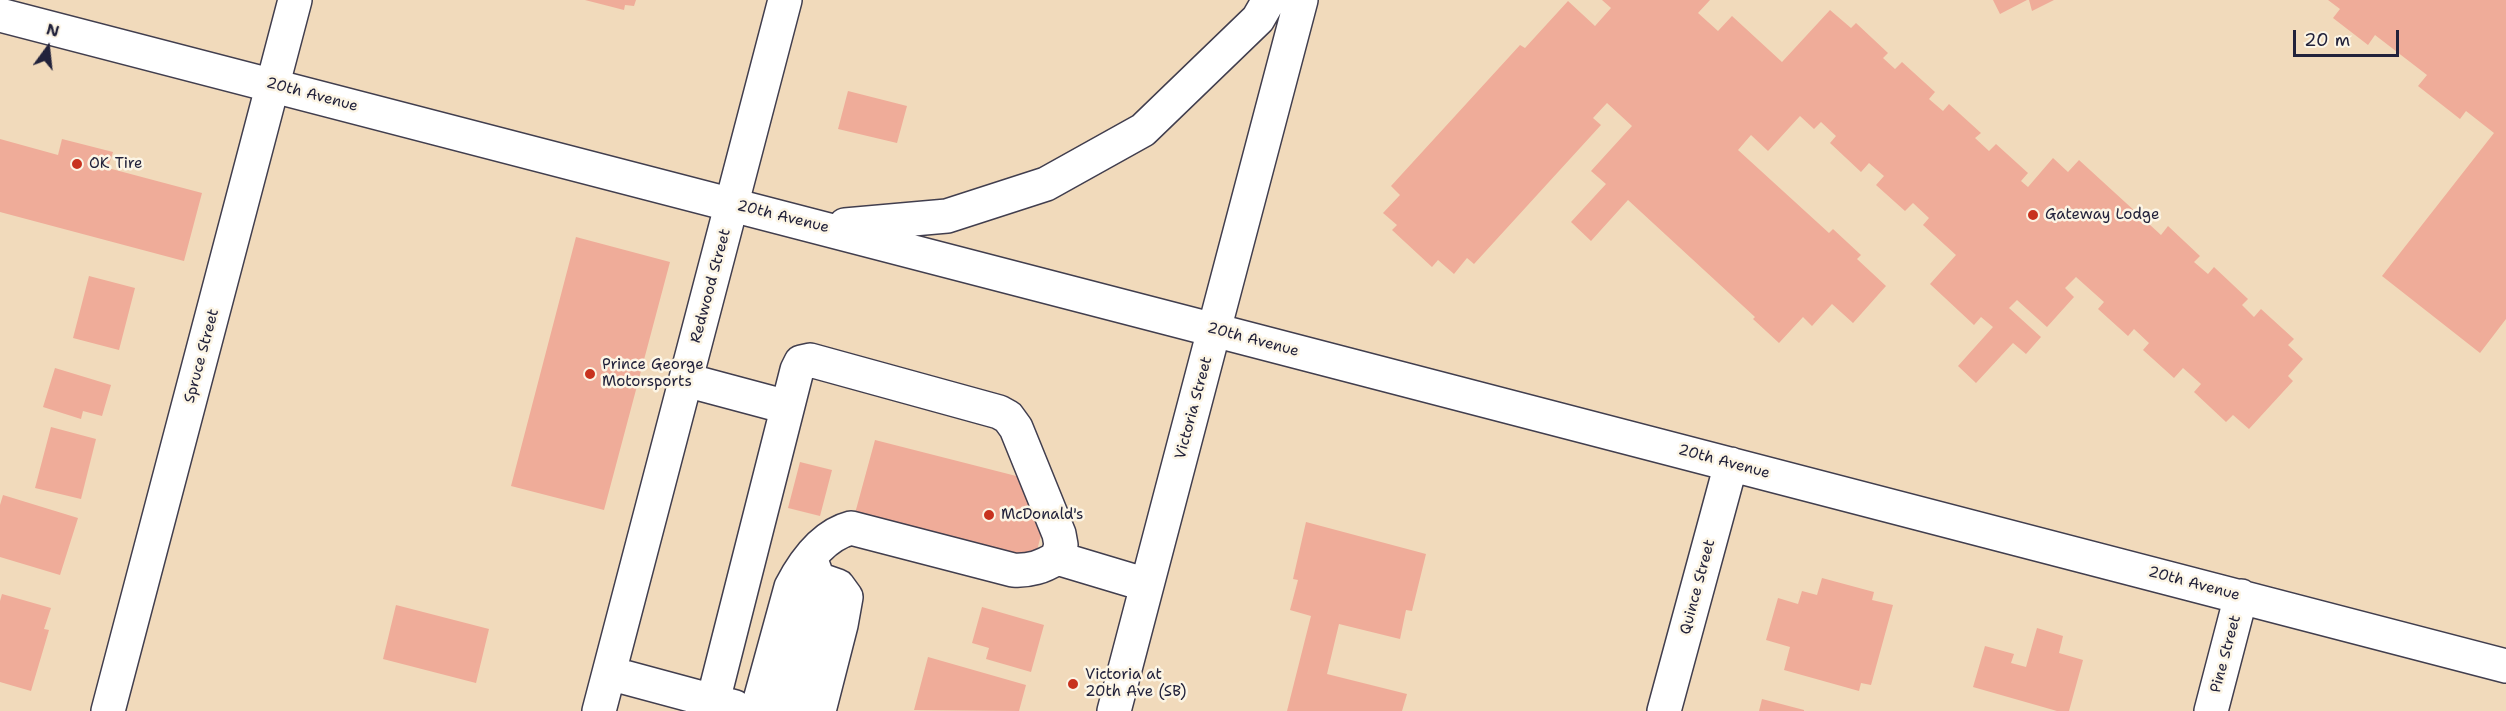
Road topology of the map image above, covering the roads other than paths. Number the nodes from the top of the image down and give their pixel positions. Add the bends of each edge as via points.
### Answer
1 (295, 0) edge
2 (785, 0) edge
3 (1269, 0) edge
4 (1301, 0) edge
5 (0, 15) edge
6 (273, 85) junction
7 (732, 205) junction
8 (822, 227) junction
9 (1215, 330) junction
10 (686, 380) junction
11 (787, 407) junction
12 (1731, 464) junction
13 (1057, 558) junction
14 (814, 569) junction
15 (1147, 585) junction
16 (2241, 596) junction
17 (2506, 666) edge
18 (609, 674) junction
19 (713, 701) junction
20 (108, 711) edge
21 (599, 711) edge
22 (749, 711) edge
23 (758, 711) edge
24 (786, 711) edge
25 (819, 711) edge
26 (1114, 711) edge
27 (1664, 711) edge
28 (2211, 711) edge

1 - 6 main road, Spruce Street
2 - 7 main road, Redwood Street
3 - 8 main road via 1258,19 1143,130 1046,184 947,216
4 - 9 main road, Victoria Street
5 - 6 main road, 20th Avenue
6 - 7 main road, 20th Avenue
6 - 20 main road, Spruce Street
7 - 8 main road, 20th Avenue
7 - 10 main road, Redwood Street
8 - 9 main road, 20th Avenue
9 - 12 main road, 20th Avenue
9 - 15 main road, Victoria Street
10 - 11 main road
10 - 18 main road, Redwood Street
11 - 13 main road via 797,370 801,362 810,360 1008,417 1059,534
11 - 19 main road
12 - 16 main road, 20th Avenue
12 - 27 main road, Quince Street
13 - 14 main road via 1041,567 1013,570 851,528 837,532 821,544
13 - 15 main road
14 - 23 main road via 798,574 791,587
14 - 24 main road via 816,594
14 - 25 main road via 838,586 846,597
15 - 26 main road, Victoria Street
16 - 17 main road, 20th Avenue
16 - 28 main road, Pine Street
18 - 19 main road
18 - 21 main road, Redwood Street
19 - 22 main road

